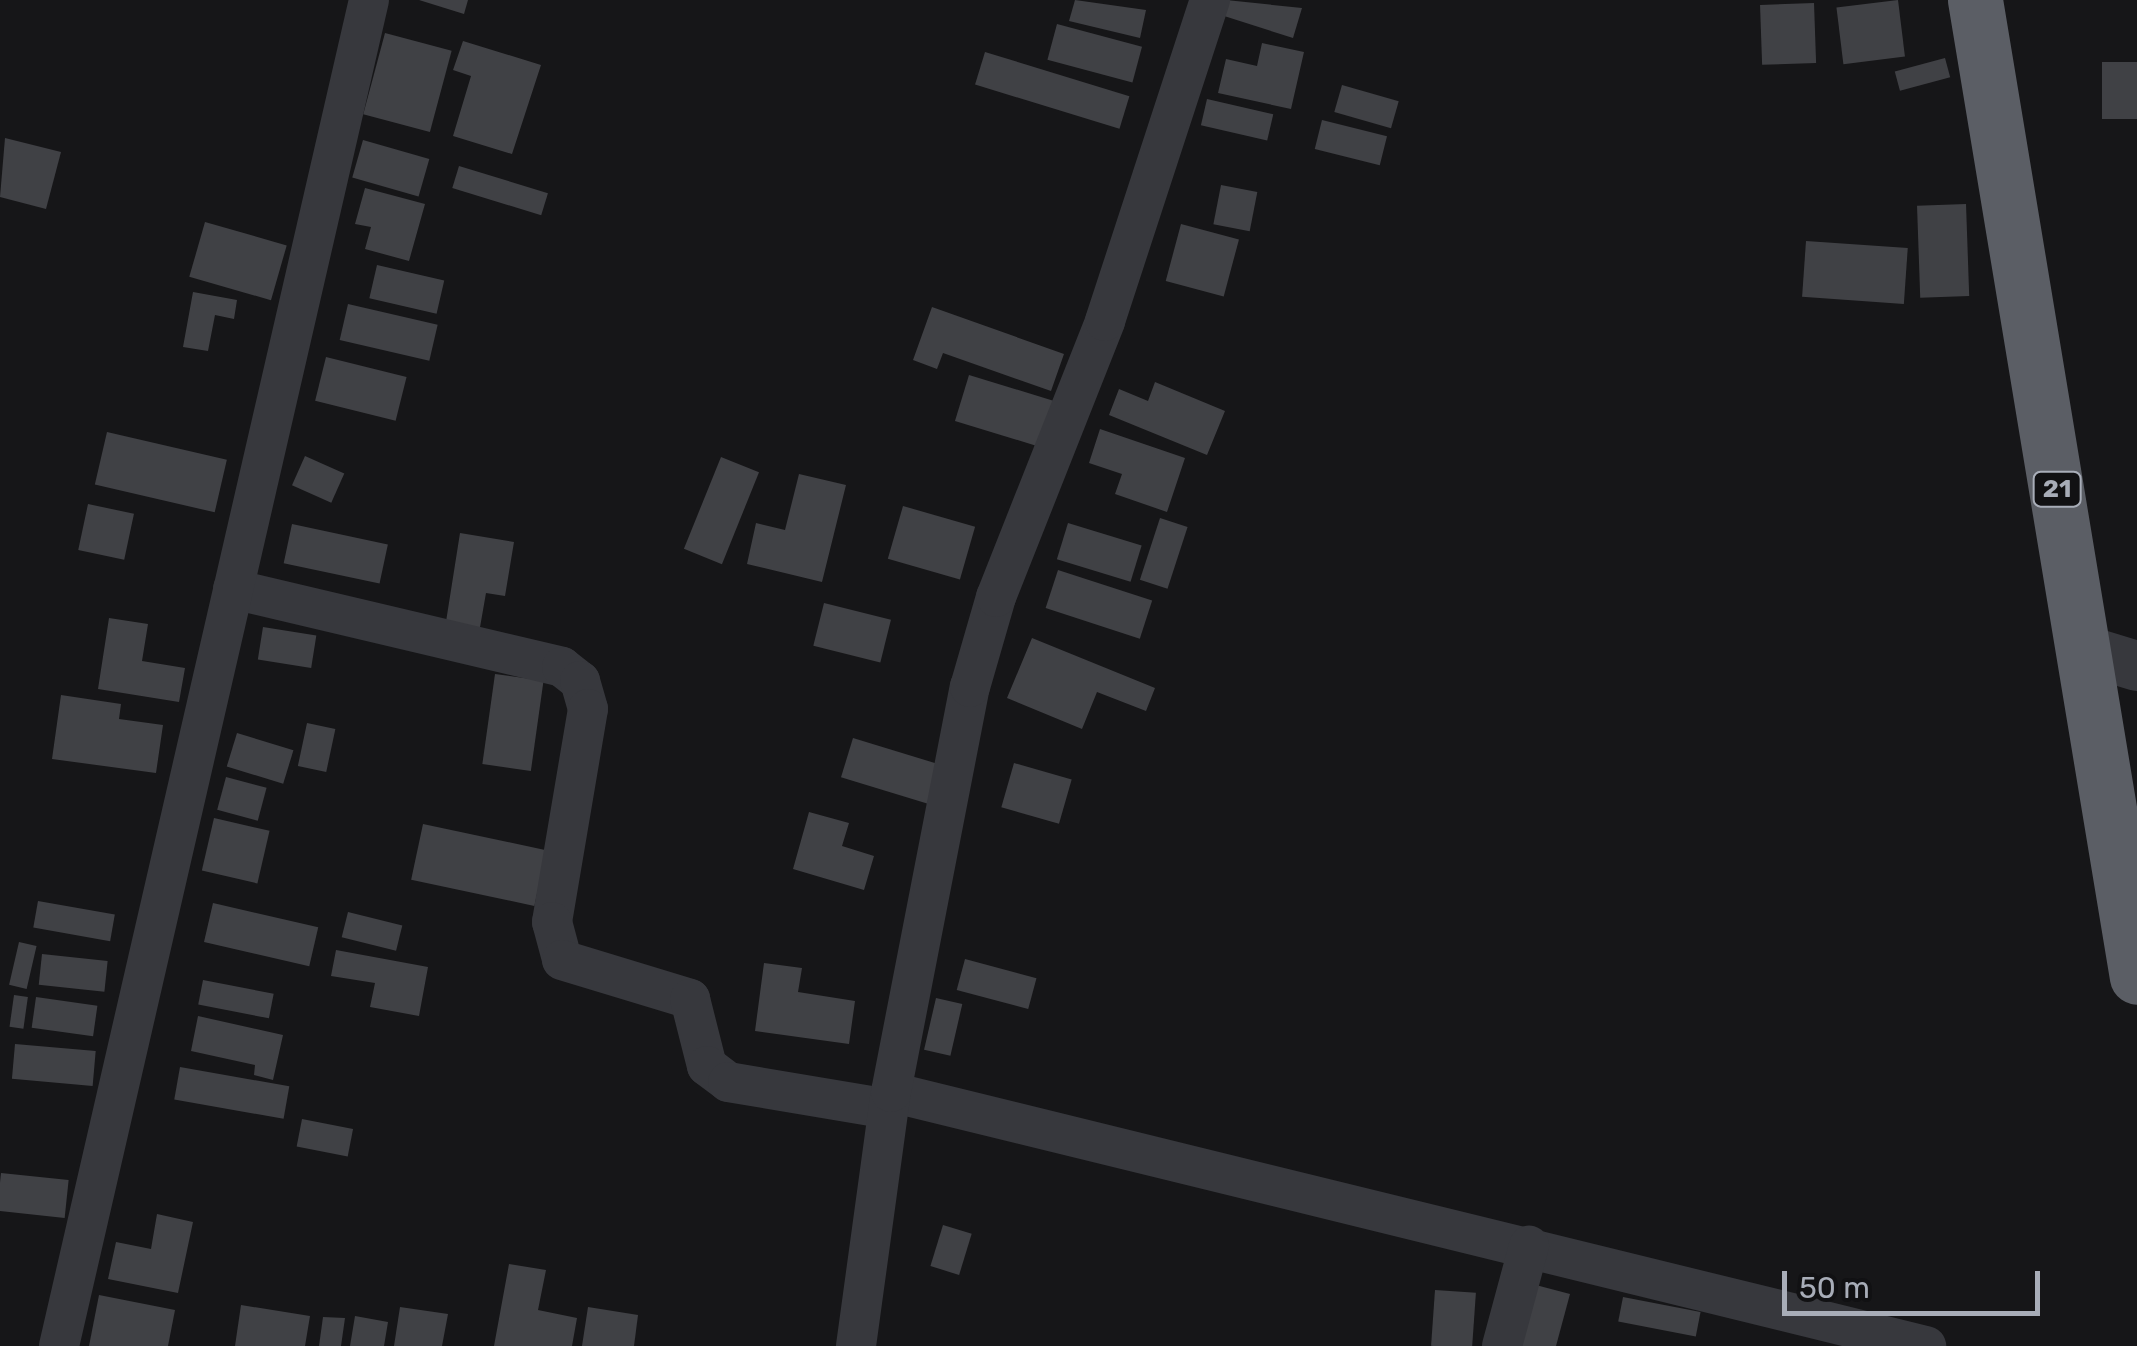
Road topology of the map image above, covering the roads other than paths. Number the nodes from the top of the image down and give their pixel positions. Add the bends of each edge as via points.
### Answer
1 (370, 0) edge
2 (1210, 0) edge
3 (1975, 0) edge
4 (234, 589) junction
5 (2084, 650) junction
6 (2137, 666) edge
7 (2137, 977) edge
8 (890, 1100) junction
9 (1530, 1246) junction
10 (1880, 1341) edge
11 (59, 1346) edge
12 (856, 1346) edge
13 (1502, 1346) edge
14 (1926, 1346) edge

1 - 4 street
2 - 8 street via 1106,321 996,597 970,687
3 - 5 highway, 21
4 - 8 street via 562,667 580,682 588,709 552,922 562,960 690,999 708,1066 728,1082
4 - 11 street
5 - 6 street
5 - 7 highway, 21
8 - 9 street
8 - 12 street
9 - 10 street
9 - 13 street
10 - 14 street

